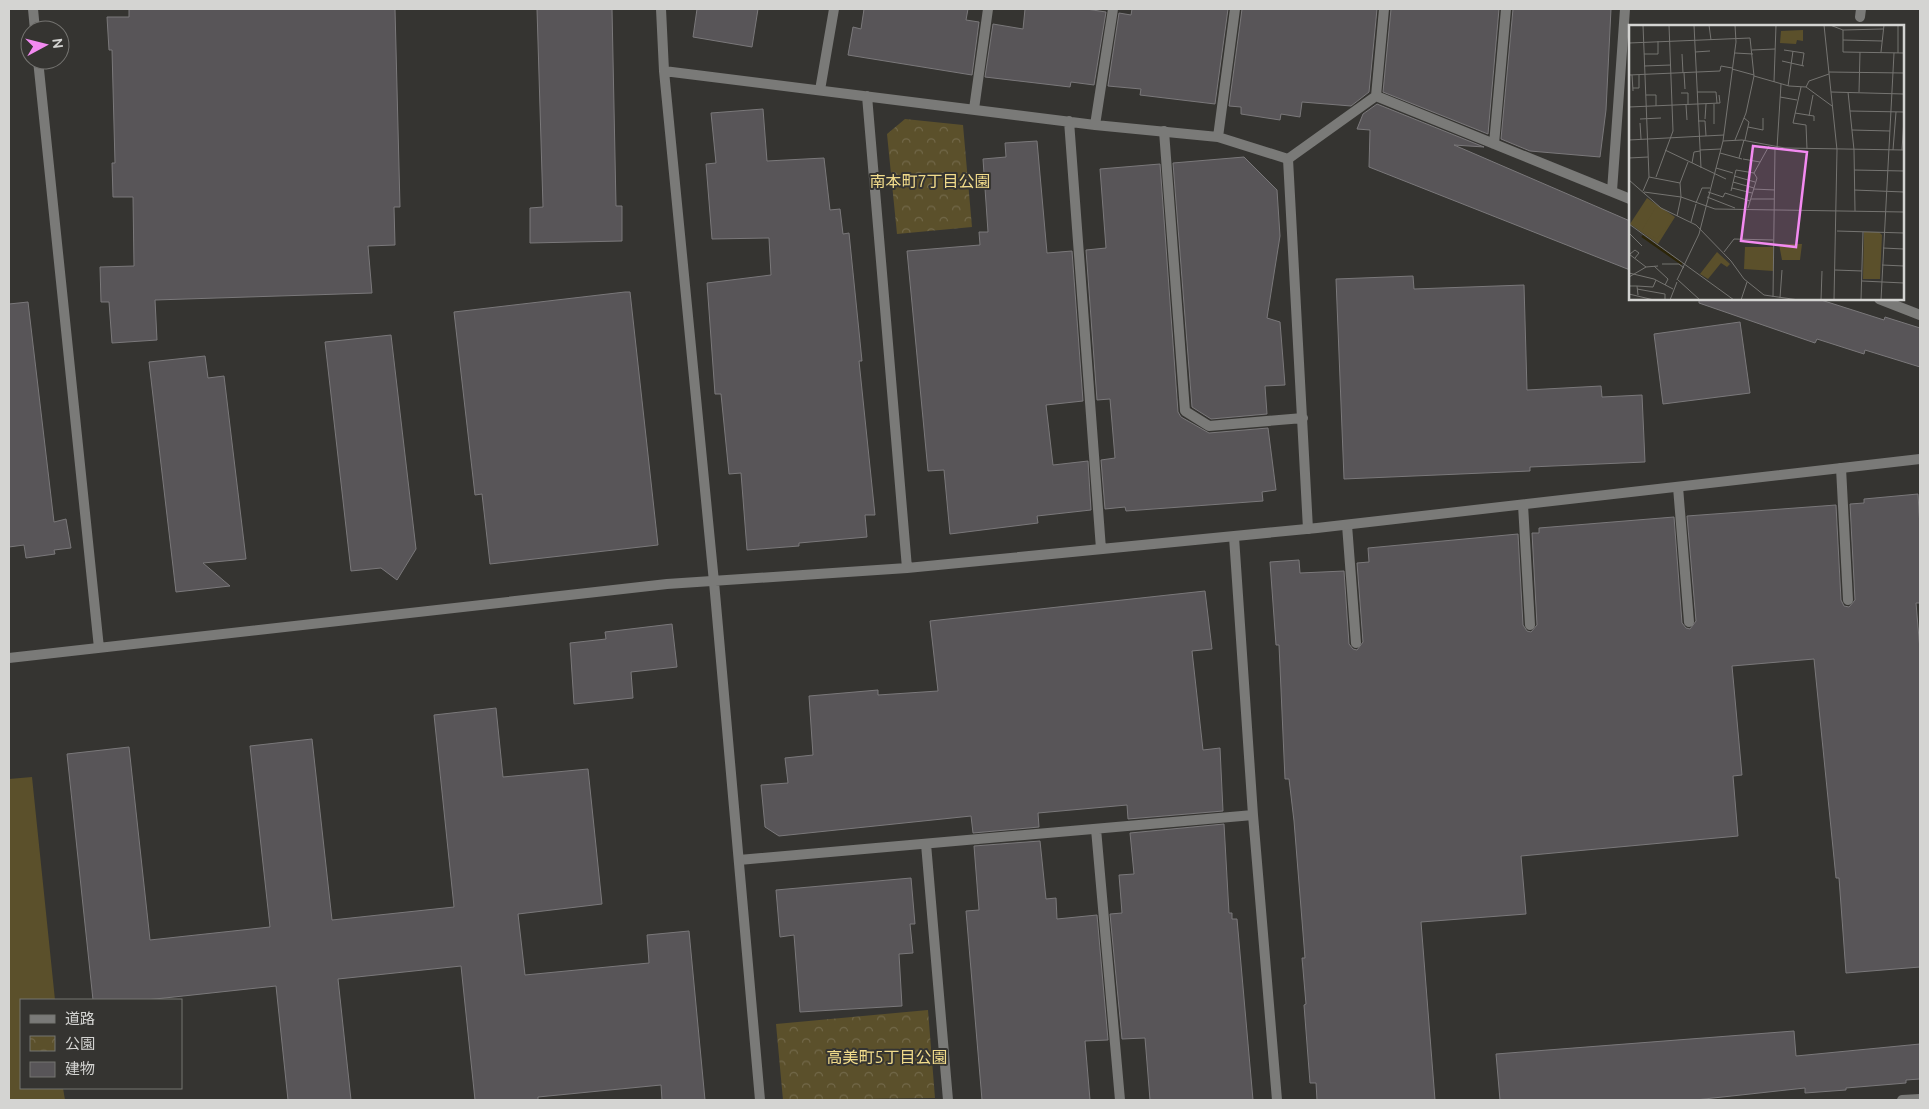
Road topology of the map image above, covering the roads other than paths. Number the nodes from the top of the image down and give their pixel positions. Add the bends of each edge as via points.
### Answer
1 (661, 9) edge
2 (834, 9) edge
3 (988, 9) edge
4 (1113, 9) edge
5 (1235, 9) edge
6 (1384, 9) edge
7 (1506, 9) edge
8 (1625, 9) edge
9 (39, 70) edge
10 (664, 70) junction
11 (820, 90) junction
12 (867, 96) junction
13 (1376, 96) junction
14 (974, 109) junction
15 (1069, 121) junction
16 (1095, 125) junction
17 (1164, 131) junction
18 (1218, 137) junction
19 (1494, 144) junction
20 (1288, 159) junction
21 (1612, 192) junction
22 (1629, 199) edge
23 (1881, 300) edge
24 (1920, 316) edge
25 (1303, 418) junction
26 (1920, 459) edge
27 (1841, 468) junction
28 (1678, 487) junction
29 (1523, 505) junction
30 (1347, 525) junction
31 (1308, 529) junction
32 (1234, 536) junction
33 (1100, 549) junction
34 (907, 568) junction
35 (714, 582) junction
36 (1848, 600) dead end
37 (1689, 622) dead end
38 (1530, 625) dead end
39 (1356, 643) dead end
40 (100, 648) junction
41 (9, 658) edge
42 (1253, 815) junction
43 (1096, 829) junction
44 (926, 844) junction
45 (739, 860) junction
46 (1920, 1099) edge
47 (760, 1100) edge
48 (948, 1100) edge
49 (1120, 1100) edge
50 (1277, 1100) edge
51 (1902, 1100) edge

1 - 10 street
2 - 11 street
3 - 14 street
4 - 16 street
5 - 18 street
6 - 13 street
7 - 19 street
8 - 21 street
9 - 40 street
10 - 11 street
10 - 35 street
11 - 12 street
12 - 14 street
12 - 34 street
13 - 19 street
13 - 20 street
14 - 15 street
15 - 16 street
15 - 33 street
16 - 17 street
17 - 18 street
17 - 25 street via 1185,411 1209,426
18 - 20 street
19 - 21 street
20 - 25 street
21 - 22 street
23 - 24 street
25 - 31 street
26 - 27 street
27 - 28 street
27 - 36 street
28 - 29 street
28 - 37 street
29 - 30 street
29 - 38 street
30 - 31 street
30 - 39 street
31 - 32 street
32 - 33 street
32 - 42 street
33 - 34 street
34 - 35 street
35 - 40 street via 668,584
35 - 45 street
40 - 41 street
42 - 43 street
42 - 50 street
43 - 44 street
43 - 49 street
44 - 45 street
44 - 48 street
45 - 47 street
46 - 51 street

